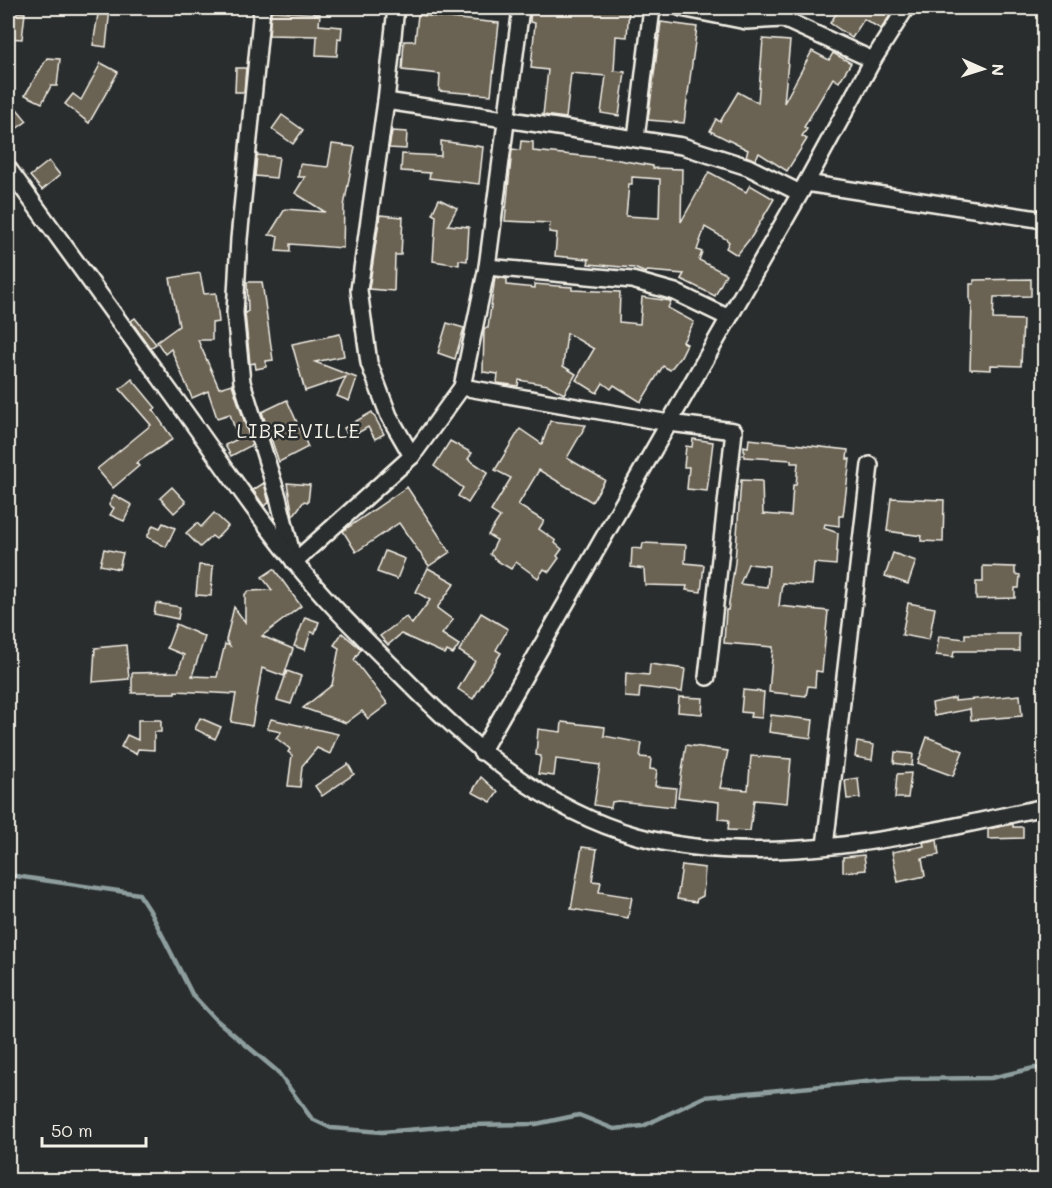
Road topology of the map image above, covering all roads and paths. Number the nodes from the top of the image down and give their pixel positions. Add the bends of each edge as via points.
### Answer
1 (262, 8) edge
2 (396, 8) edge
3 (521, 8) edge
4 (652, 8) edge
5 (681, 8) edge
6 (906, 8) edge
7 (873, 60) junction
8 (386, 101) junction
9 (508, 119) junction
10 (636, 138) junction
11 (8, 168) edge
12 (803, 188) junction
13 (1044, 220) edge
14 (486, 267) junction
15 (729, 318) junction
16 (462, 387) junction
17 (669, 423) junction
18 (412, 456) junction
19 (870, 465) dead end
20 (294, 562) junction
21 (707, 677) dead end
22 (481, 752) junction
23 (1044, 807) edge
24 (825, 846) junction

1 - 20 street via 235,312 242,382
2 - 8 street
3 - 9 street
4 - 10 street
5 - 7 street via 746,21 783,19
6 - 7 street
7 - 12 street
8 - 9 street
8 - 18 street via 359,290 369,363 389,416
9 - 10 street
9 - 14 street
10 - 12 street via 719,157
11 - 20 street
12 - 13 street
12 - 15 street
14 - 15 street via 632,280 675,292
14 - 16 street
15 - 17 street
16 - 17 street
16 - 18 street
17 - 21 street via 734,430
17 - 22 street
18 - 20 street
19 - 24 street
20 - 22 street via 349,623
22 - 24 street via 528,786 575,811 638,836 688,845 773,850
23 - 24 street

